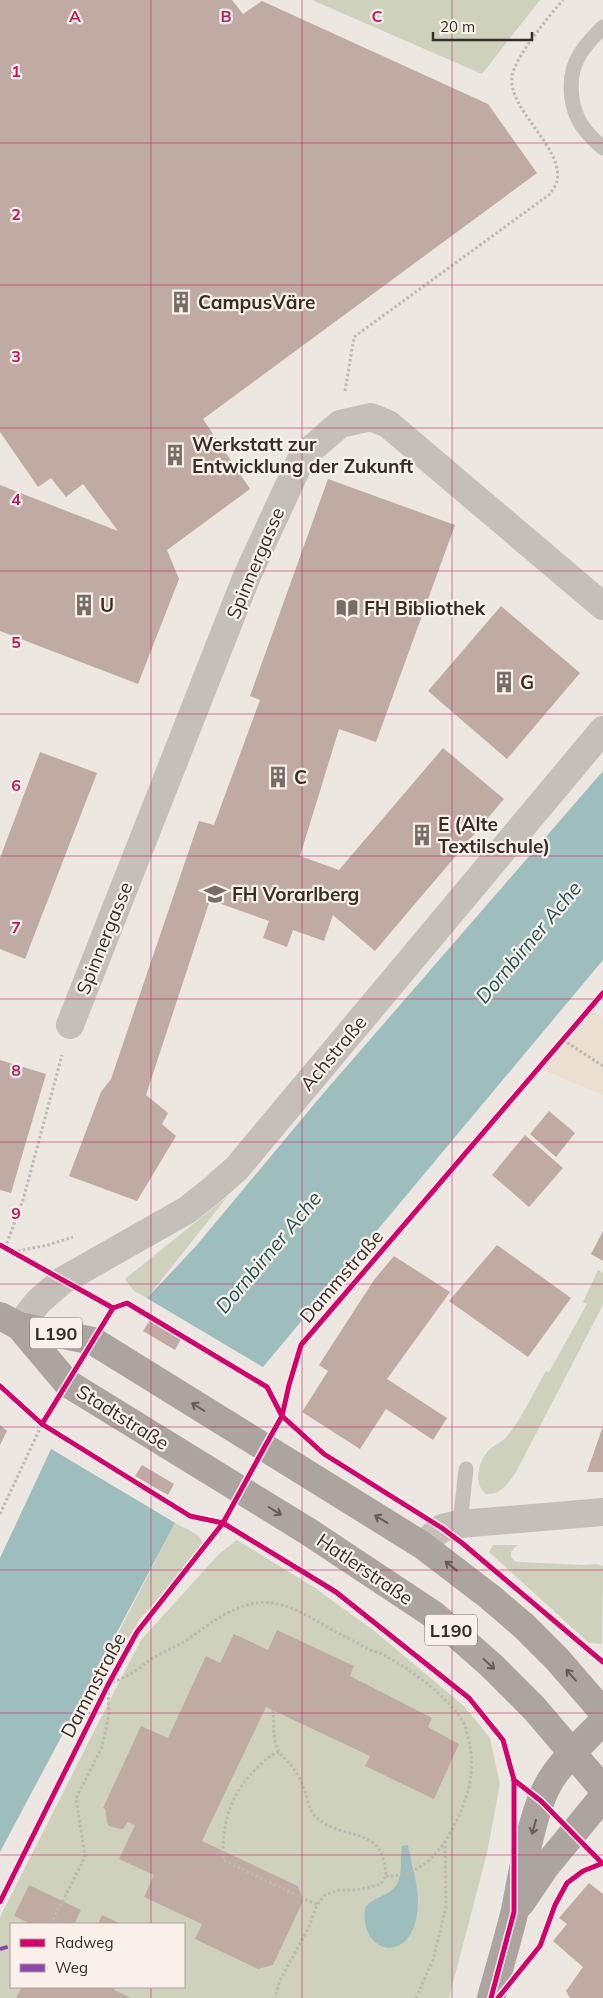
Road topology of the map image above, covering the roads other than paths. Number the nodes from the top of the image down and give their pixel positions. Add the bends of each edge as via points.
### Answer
1 (603, 27) edge
2 (603, 148) edge
3 (603, 606) edge
4 (603, 730) edge
5 (70, 1025) road end
6 (9, 1321) edge
7 (466, 1469) dead end
8 (242, 1490) joint
9 (603, 1512) edge
10 (460, 1524) junction
11 (422, 1544) junction
12 (603, 1712) edge
13 (603, 1722) edge
14 (572, 1753) junction
15 (603, 1789) edge
16 (603, 1797) edge
17 (514, 1912) junction
18 (491, 1998) edge

1 - 2 lane via 580,53 572,70 571,88 576,114 585,130
3 - 5 street, Spinnergasse via 388,424 371,418 340,424 302,457 247,576
4 - 6 street, Achstraße via 237,1168 187,1210 62,1281
6 - 8 main road, Stadtstraße / L190 via 72,1386
11 -> 6 main road, L190 via 93,1341
7 - 10 lane
8 -> 14 main road, Hatlerstraße / L190 via 434,1614 534,1708
9 - 10 street
10 - 11 street via 442,1528
12 -> 11 main road, L190 via 524,1626
13 - 14 main road
14 - 15 main road, Hatlerstraße / L190
14 -> 17 main road via 553,1775 541,1801
16 - 17 main road via 546,1866
17 - 18 main road

